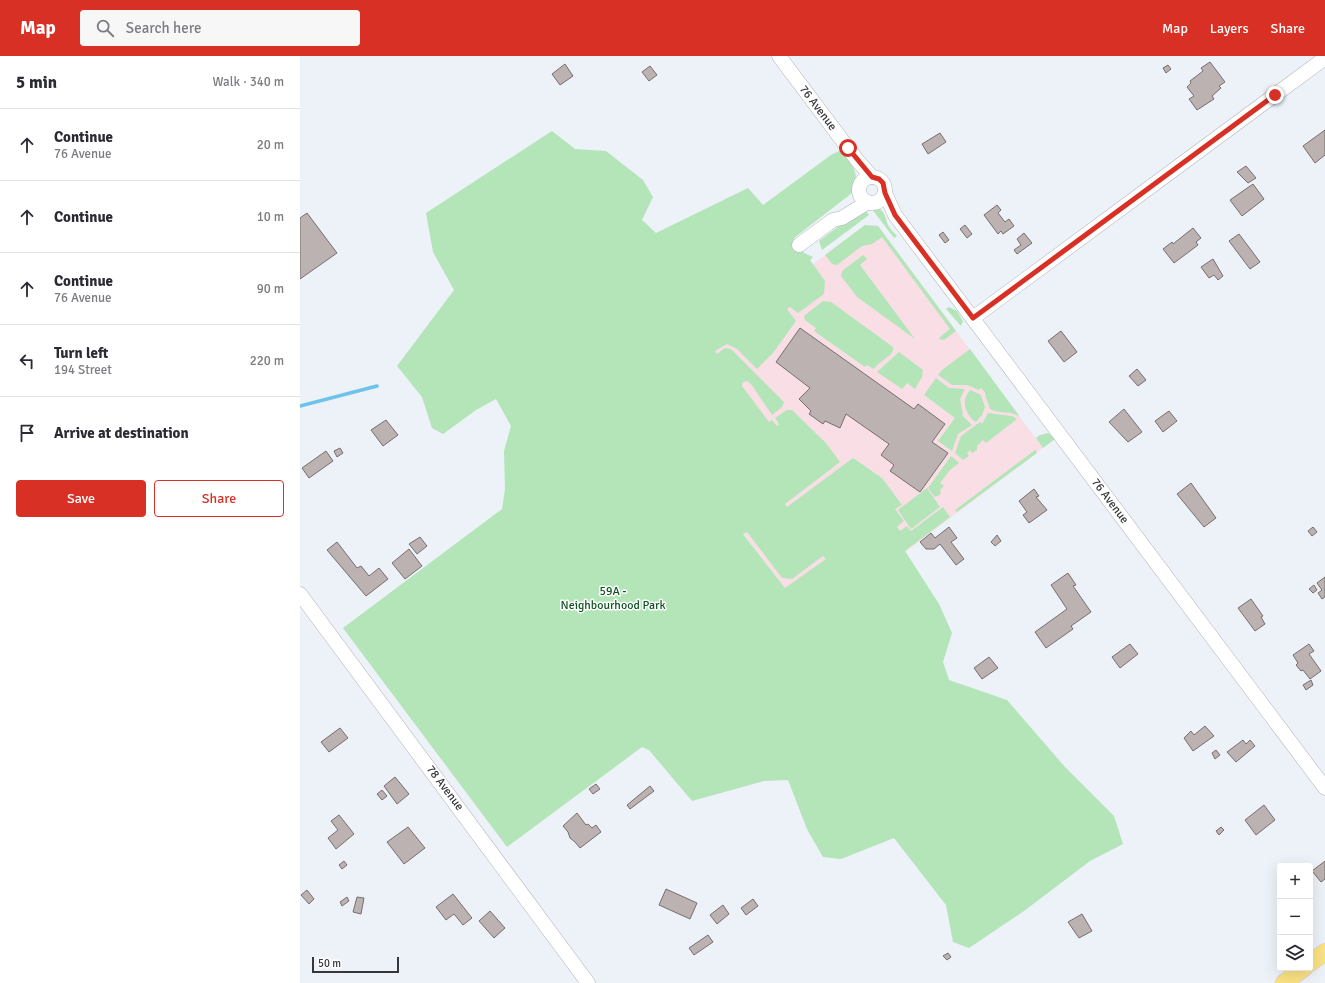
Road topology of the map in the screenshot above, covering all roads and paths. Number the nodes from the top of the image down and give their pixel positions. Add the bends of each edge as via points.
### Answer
1 (779, 56) edge
2 (1325, 58) edge
3 (871, 190) junction
4 (800, 245) dead end
5 (973, 318) junction
6 (300, 594) edge
7 (1325, 788) edge
8 (1325, 952) edge
9 (1313, 961) edge
10 (1300, 971) edge
11 (588, 983) edge
12 (1284, 983) edge

1 - 3 street, 76 Avenue via 857,160
2 - 5 street
3 - 4 street via 842,218 833,220
3 - 5 street, 76 Avenue via 895,215
5 - 7 street, 76 Avenue
6 - 11 street, 78 Avenue
8 - 9 main road
10 - 12 main road

